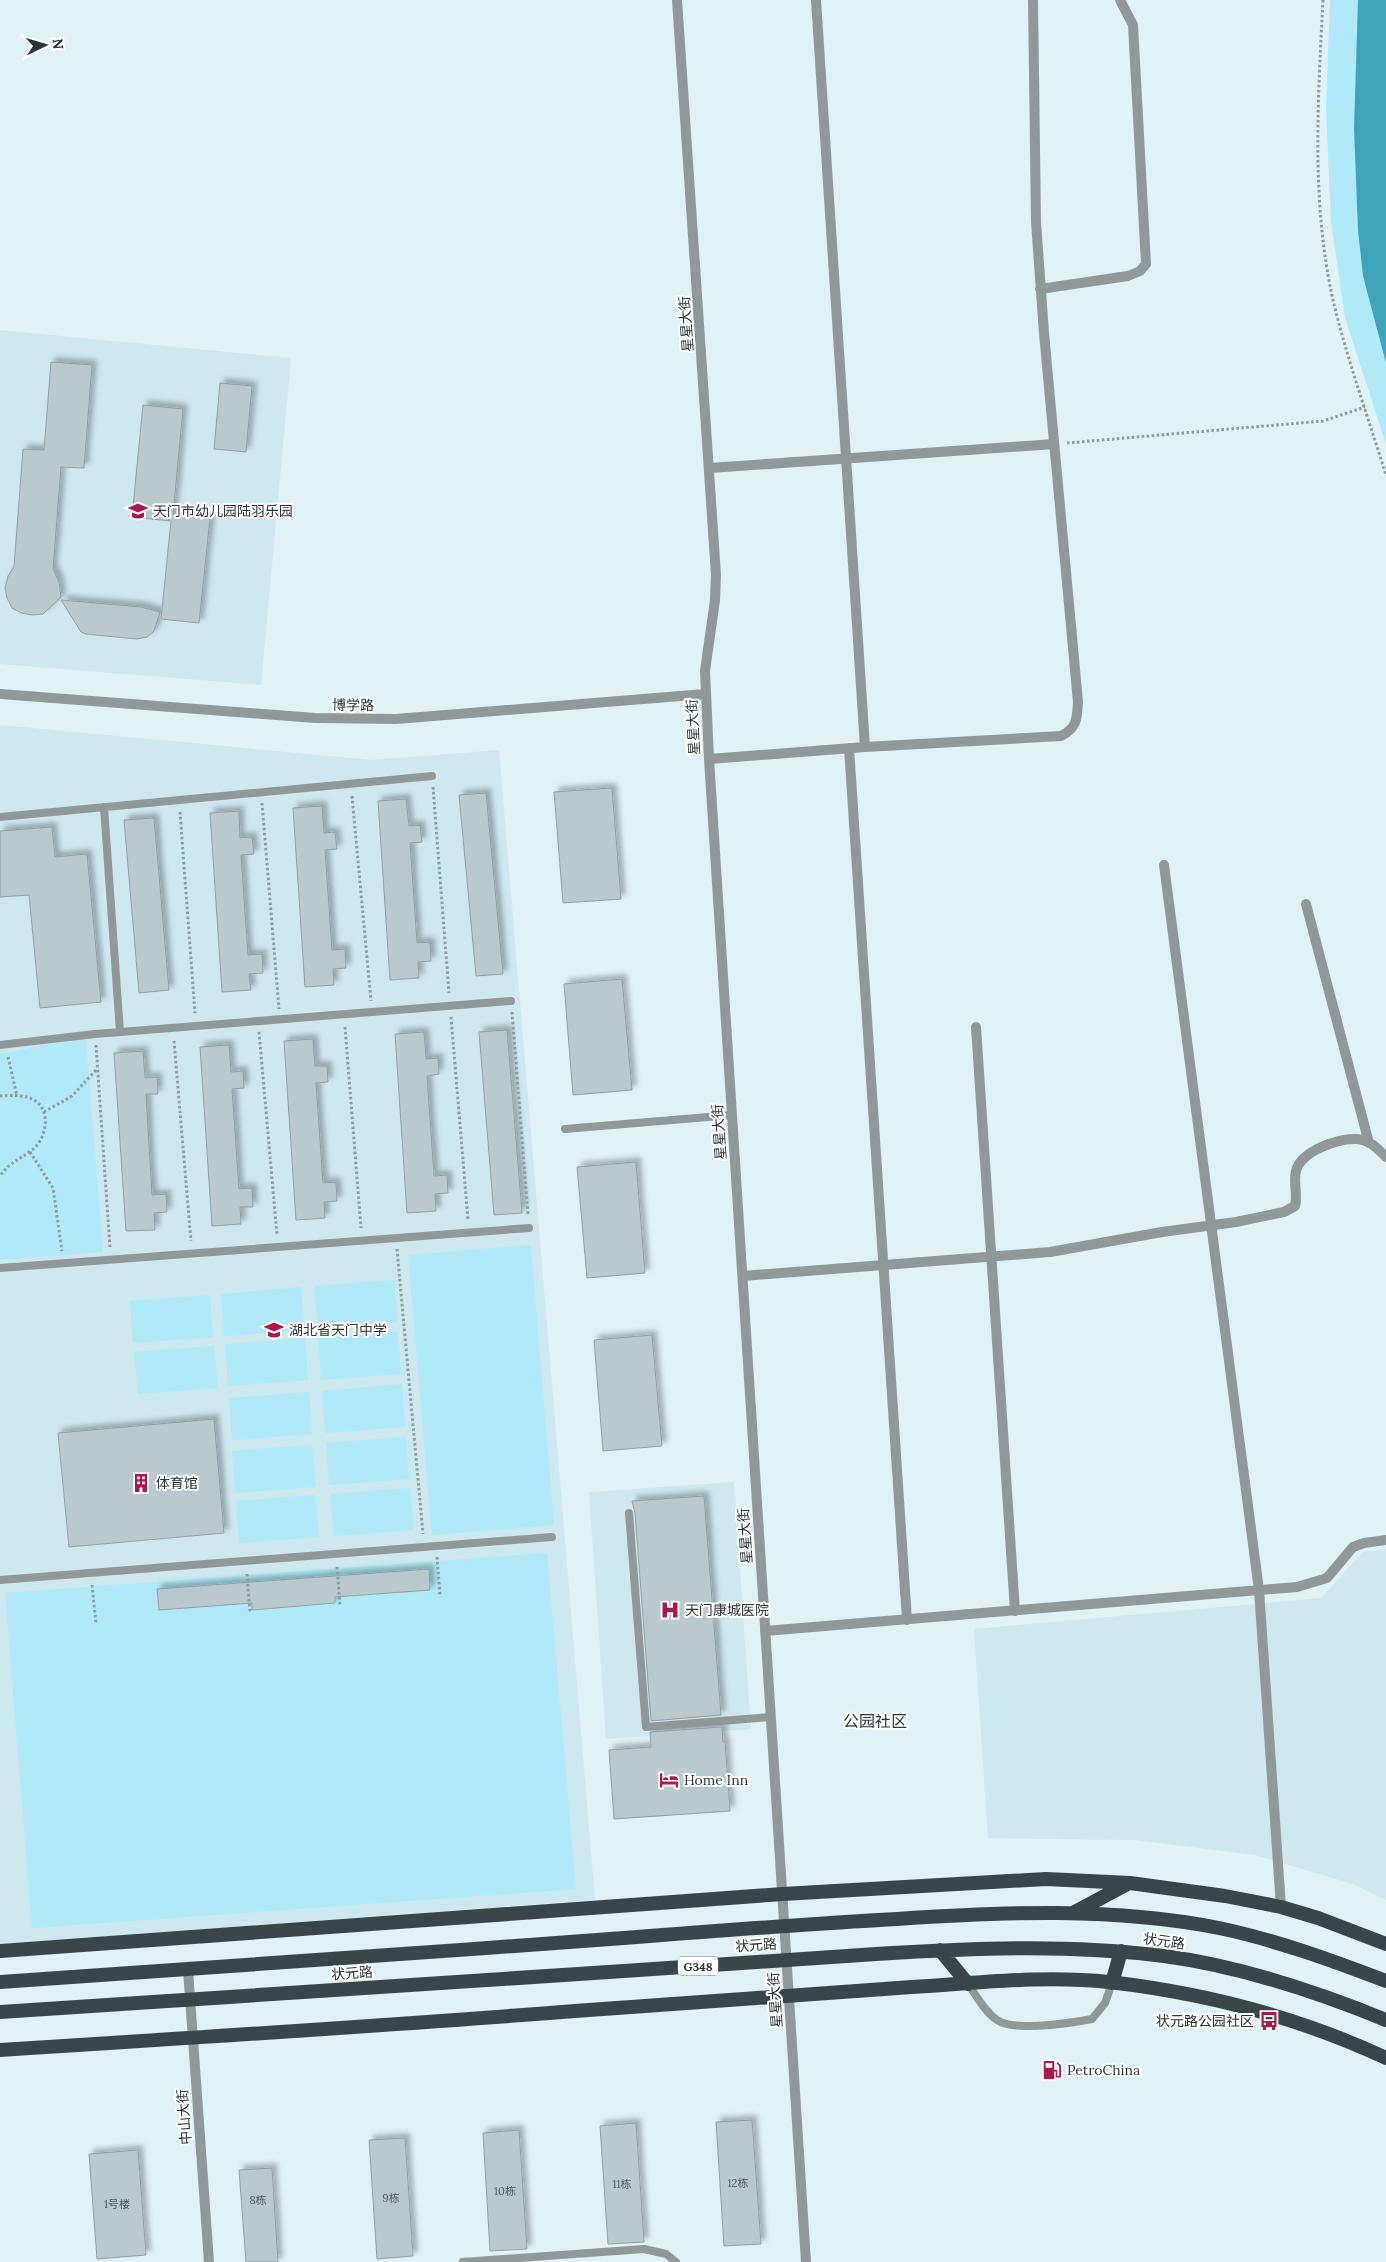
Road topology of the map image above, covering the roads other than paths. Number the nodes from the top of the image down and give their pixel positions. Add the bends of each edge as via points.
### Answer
1 (677, 0) edge
2 (816, 0) edge
3 (1033, 0) edge
4 (1120, 0) edge
5 (1040, 289) junction
6 (1054, 444) junction
7 (845, 459) junction
8 (710, 468) junction
9 (0, 694) edge
10 (705, 694) junction
11 (864, 747) junction
12 (849, 748) junction
13 (708, 759) junction
14 (432, 776) road end
15 (104, 807) junction
16 (0, 817) edge
17 (1164, 866) dead end
18 (1306, 904) dead end
19 (511, 1001) road end
20 (976, 1027) dead end
21 (120, 1032) junction
22 (3, 1044) edge
23 (732, 1115) junction
24 (565, 1129) dead end
25 (1369, 1143) junction
26 (1386, 1157) edge
27 (1212, 1225) junction
28 (529, 1228) road end
29 (991, 1256) junction
30 (883, 1265) junction
31 (0, 1268) edge
32 (742, 1276) junction
33 (628, 1513) dead end
34 (552, 1538) dead end
35 (1386, 1540) edge
36 (0, 1580) edge
37 (1259, 1590) junction
38 (1015, 1611) junction
39 (907, 1620) junction
40 (765, 1631) junction
41 (770, 1717) junction
42 (1130, 1883) junction
43 (783, 1894) junction
44 (1281, 1907) junction
45 (1073, 1913) junction
46 (785, 1925) junction
47 (1386, 1944) edge
48 (940, 1950) junction
49 (0, 1951) edge
50 (1121, 1951) junction
51 (786, 1960) junction
52 (188, 1970) junction
53 (1386, 1981) edge
54 (0, 1982) edge
55 (1112, 1983) junction
56 (968, 1984) junction
57 (788, 1994) junction
58 (190, 2000) junction
59 (0, 2012) edge
60 (1386, 2020) edge
61 (192, 2038) junction
62 (0, 2050) edge
63 (1386, 2058) edge
64 (209, 2262) edge
65 (463, 2262) edge
66 (676, 2262) edge
67 (806, 2262) edge

1 - 8 street, 星星大街
2 - 7 street
3 - 5 street
4 - 5 street via 1132,25 1146,264 1128,276
5 - 6 street
6 - 7 street
6 - 11 street via 1078,702 1072,731 1061,736
7 - 8 street
7 - 11 street
8 - 10 street, 星星大街 via 716,575
9 - 10 street, 博学路 via 315,718 379,719
10 - 13 street, 星星大街
11 - 12 street
12 - 13 street
12 - 30 street
13 - 23 street, 星星大街
14 - 15 lane
15 - 16 lane
15 - 21 lane
17 - 27 street
18 - 25 street
19 - 21 lane
20 - 29 street
21 - 22 lane
23 - 24 lane
23 - 32 street, 星星大街
25 - 26 street
25 - 27 street via 1358,1139 1336,1143 1314,1150 1301,1160 1296,1171 1296,1206 1284,1212
27 - 29 street via 1050,1252
27 - 37 street
28 - 31 lane
29 - 30 street
29 - 38 street
30 - 32 street
30 - 39 street
32 - 40 street, 星星大街
33 - 41 lane via 646,1728
34 - 36 lane
35 - 37 street via 1353,1547 1327,1578 1297,1586
37 - 38 street
37 - 44 street
38 - 39 street
39 - 40 street
40 - 41 street, 星星大街
41 - 43 street, 星星大街
42 - 43 highway via 1046,1878
42 - 44 highway
42 - 45 highway
43 - 46 street, 星星大街
43 - 49 highway
44 - 47 highway
45 - 46 highway, 状元路 via 987,1913
45 - 53 highway, 状元路 via 1168,1920 1220,1928 1331,1960
46 - 51 street, 星星大街
46 - 52 highway, 状元路
48 - 50 highway, 状元路 / G348 via 1046,1947
48 - 51 highway, 状元路 / G348
48 - 56 highway
50 - 55 highway
50 - 60 highway, 状元路 / G348 via 1230,1969 1292,1986
51 - 57 street, 星星大街
51 - 58 highway, 状元路 / G348
52 - 54 highway, 状元路
52 - 58 street, 中山大街
55 - 56 highway
55 - 56 lane via 1105,2003 1092,2018 1019,2026 996,2020
55 - 63 highway via 1198,1996 1260,2010 1312,2027
56 - 57 highway
57 - 61 highway
57 - 67 street, 星星大街
58 - 59 highway, 状元路 / G348
58 - 61 street, 中山大街
61 - 62 highway
61 - 64 street, 中山大街
65 - 66 lane via 644,2249 666,2254

